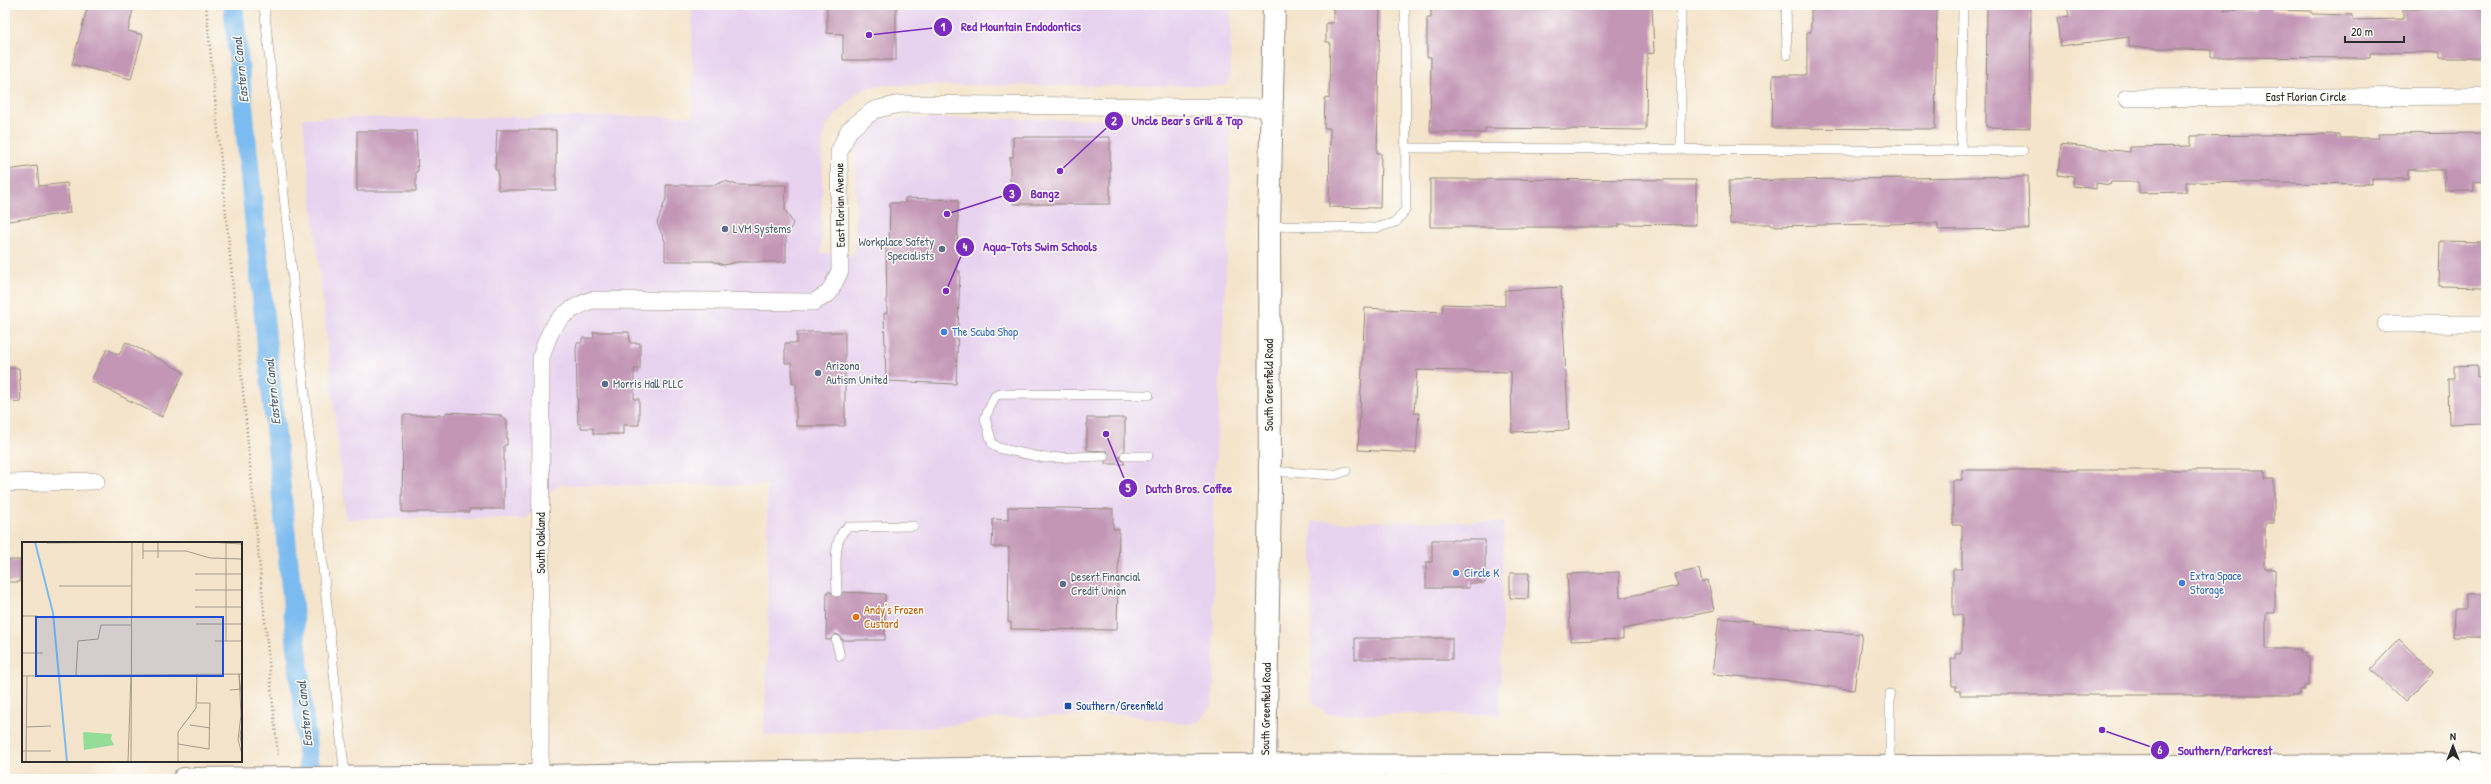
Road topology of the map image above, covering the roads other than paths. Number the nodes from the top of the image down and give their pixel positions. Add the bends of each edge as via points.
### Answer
1 (264, 5) edge
2 (1274, 5) edge
3 (1406, 5) edge
4 (1681, 5) edge
5 (1786, 5) edge
6 (1963, 5) edge
7 (1788, 55) dead end
8 (2486, 96) edge
9 (2127, 98) dead end
10 (1272, 108) junction
11 (1406, 148) junction
12 (1681, 150) junction
13 (1961, 151) junction
14 (2022, 151) dead end
15 (1269, 226) junction
16 (561, 316) joint
17 (2386, 324) dead end
18 (2486, 324) edge
19 (1149, 395) dead end
20 (1104, 456) dead end
21 (1125, 456) dead end
22 (1148, 456) dead end
23 (1269, 471) junction
24 (1346, 471) dead end
25 (96, 481) dead end
26 (5, 482) edge
27 (913, 526) dead end
28 (837, 592) dead end
29 (836, 640) dead end
30 (840, 656) dead end
31 (1890, 694) dead end
32 (2486, 765) edge
33 (1890, 767) junction
34 (2143, 773) edge
35 (1265, 774) edge
36 (1911, 775) edge
37 (540, 776) junction
38 (340, 777) edge
39 (184, 779) edge
40 (215, 779) edge

1 - 38 lane
2 - 10 main road, South Greenfield Road
3 - 11 lane
4 - 12 lane
5 - 7 lane
6 - 13 lane
8 - 9 street, East Florian Circle
10 - 15 main road, South Greenfield Road
10 - 16 street, East Florian Avenue via 900,104 874,110 849,130 839,152 840,271 829,293 814,302 592,300
11 - 12 lane
11 - 15 lane via 1406,209 1396,222 1376,228
12 - 13 lane
13 - 14 lane
15 - 23 main road, South Greenfield Road
16 - 37 street, South Oakland via 547,334 541,358
17 - 18 street
19 - 20 lane via 1001,394 995,396 989,406 985,418 987,430 992,443 998,448 1045,458
21 - 22 lane
23 - 24 lane via 1334,476
23 - 35 main road, South Greenfield Road
25 - 26 street
27 - 28 lane via 848,527 844,530 838,544
29 - 30 lane
31 - 33 lane
32 - 34 main road
33 - 35 main road
33 - 36 main road
34 - 36 main road
35 - 37 main road
37 - 38 main road
38 - 40 main road
39 - 40 main road

